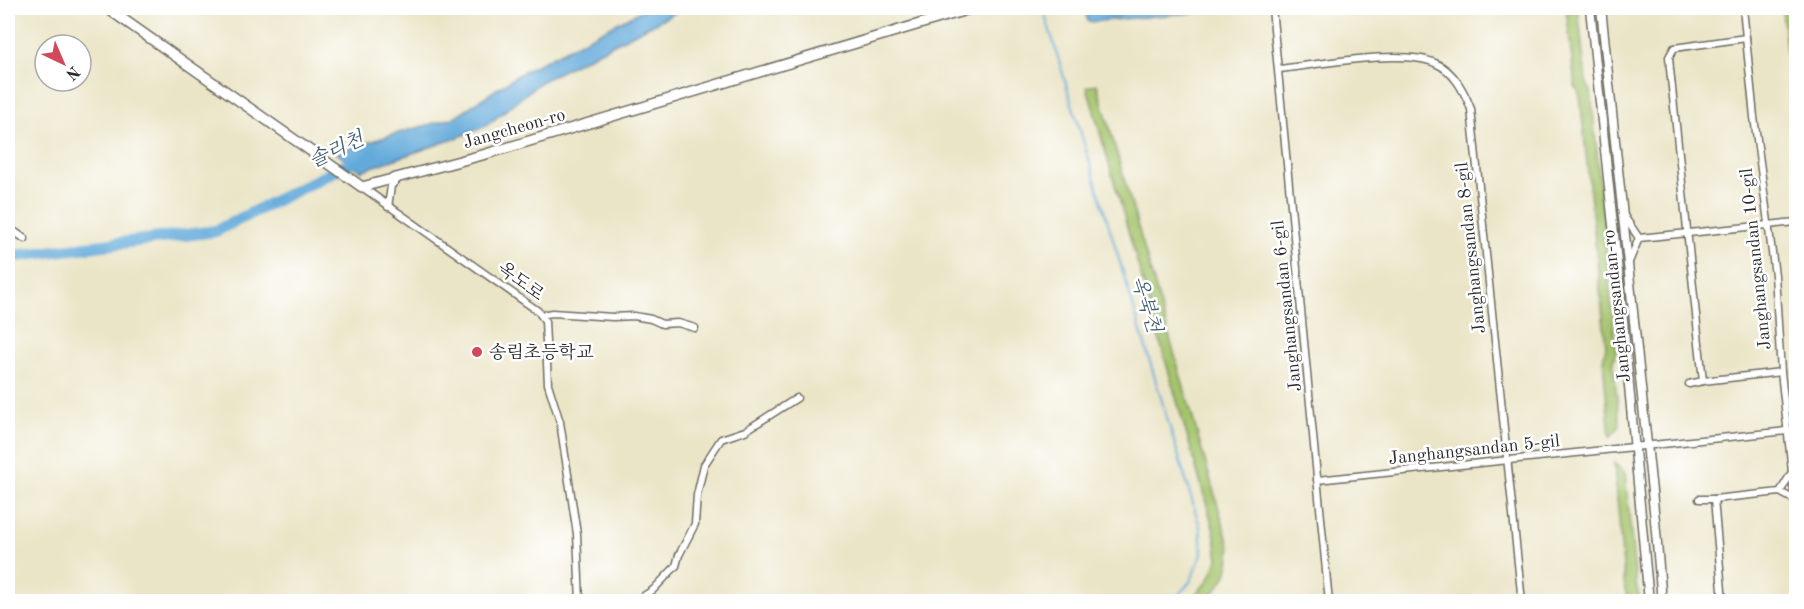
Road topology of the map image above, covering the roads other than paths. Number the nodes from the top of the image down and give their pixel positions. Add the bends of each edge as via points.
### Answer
1 (107, 8) edge
2 (973, 8) edge
3 (1272, 8) edge
4 (1590, 8) edge
5 (1601, 8) edge
6 (1743, 8) edge
7 (1746, 38) junction
8 (1279, 69) junction
9 (400, 177) junction
10 (362, 187) junction
11 (388, 207) junction
12 (1623, 215) junction
13 (1797, 222) edge
14 (8, 226) edge
15 (1767, 226) junction
16 (1688, 234) junction
17 (1639, 238) junction
18 (25, 239) dead end
19 (1628, 264) junction
20 (541, 315) junction
21 (695, 328) dead end
22 (1781, 372) junction
23 (1703, 381) junction
24 (1689, 384) dead end
25 (797, 398) dead end
26 (1788, 430) junction
27 (1797, 430) edge
28 (1647, 445) junction
29 (1635, 447) junction
30 (1508, 460) junction
31 (1793, 471) junction
32 (1317, 480) junction
33 (1780, 492) junction
34 (1699, 499) dead end
35 (1714, 499) junction
36 (1796, 505) edge
37 (580, 602) edge
38 (634, 602) edge
39 (1329, 602) edge
40 (1522, 602) edge
41 (1649, 602) edge
42 (1662, 602) edge
43 (1723, 602) edge

1 - 10 main road
2 - 9 main road, Jangcheon-ro
3 - 8 street, Janghangsandan 6-gil
4 - 29 street, Janghangsandan-ro
5 - 12 street, Janghangsandan-ro
6 - 7 street, Janghangsandan 10-gil
7 - 15 street, Janghangsandan 10-gil
7 - 16 street via 1674,48 1669,57
8 - 30 street, Janghangsandan 8-gil via 1419,58 1437,63 1464,91 1471,109
8 - 32 street, Janghangsandan 6-gil
9 - 10 main road, Jangcheon-ro
9 - 11 street via 391,186
10 - 11 street, 옥도로
11 - 20 street, 옥도로
12 - 17 street
12 - 19 street, Janghangsandan-ro
13 - 15 street
14 - 18 street
15 - 16 street
15 - 22 street, Janghangsandan 10-gil via 1775,275
16 - 17 street
16 - 23 street
17 - 19 street
19 - 28 street, Janghangsandan-ro
20 - 21 street via 634,316
20 - 37 street, 옥도로 via 545,321 548,384 560,422 577,534
22 - 23 street
22 - 26 street, Janghangsandan 10-gil
23 - 24 street
25 - 38 street via 745,431 721,439 704,465 695,524 676,566 653,590
26 - 27 street, Janghangsandan 5-gil
26 - 28 street, Janghangsandan 5-gil
26 - 31 street, Janghangsandan 10-gil
28 - 29 street, Janghangsandan 5-gil
28 - 42 street, Janghangsandan-ro
29 - 30 street, Janghangsandan 5-gil
29 - 41 street, Janghangsandan-ro
30 - 32 street, Janghangsandan 5-gil
30 - 40 street, Janghangsandan 8-gil
31 - 33 street
31 - 36 street, Janghangsandan 10-gil
32 - 39 street, Janghangsandan 6-gil
33 - 35 street
33 - 36 street
34 - 35 street
35 - 43 street

